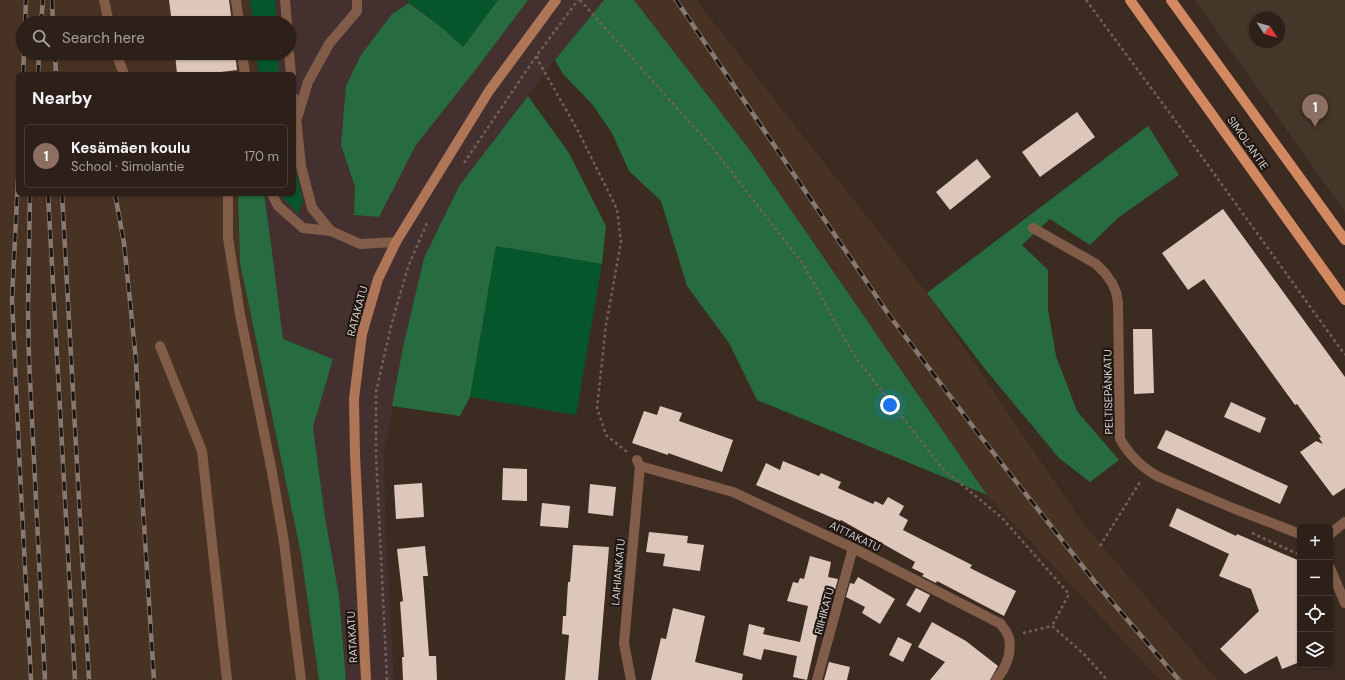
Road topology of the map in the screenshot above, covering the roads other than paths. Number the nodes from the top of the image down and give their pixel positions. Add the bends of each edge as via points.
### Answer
1 (104, 0) edge
2 (236, 0) edge
3 (286, 0) edge
4 (357, 0) edge
5 (556, 0) edge
6 (1130, 0) edge
7 (1171, 0) edge
8 (107, 16) edge
9 (238, 16) edge
10 (287, 16) edge
11 (119, 60) edge
12 (243, 60) edge
13 (290, 60) edge
14 (123, 72) edge
15 (245, 72) edge
16 (291, 72) edge
17 (296, 119) joint
18 (228, 196) edge
19 (273, 196) edge
20 (1033, 228) dead end
21 (331, 231) junction
22 (1345, 240) edge
23 (396, 242) junction
24 (1345, 300) edge
25 (160, 346) dead end
26 (638, 463) joint
27 (1345, 522) edge
28 (1333, 532) edge
29 (1297, 533) edge
30 (854, 548) junction
31 (1333, 575) edge
32 (1345, 603) edge
33 (227, 680) edge
34 (301, 680) edge
35 (366, 680) edge
36 (631, 680) edge
37 (817, 680) edge
38 (996, 680) edge

1 - 8 street
2 - 9 street
3 - 10 street
4 - 17 street via 357,11 329,44 308,82
5 - 23 main road, RATAKATU via 489,91
6 - 24 main road, SIMOLANTIE
7 - 22 main road, SIMOLANTIE
11 - 14 street
12 - 15 street
13 - 16 street
17 - 21 street via 302,166 312,208
18 - 34 street via 228,238 284,542
19 - 21 street via 278,206 303,228
20 - 29 street, PELTISEPÄNKATU via 1096,264 1114,288 1118,303 1120,439 1130,454 1148,471 1159,477
21 - 23 street via 360,244
23 - 35 main road, RATAKATU via 378,279 362,334 354,399
25 - 33 street via 202,451
26 - 30 street, AITTAKATU via 733,492
26 - 36 street, LAIHIANKATU via 624,643
27 - 28 street
30 - 37 street, RIIHIKATU
30 - 38 street, AITTAKATU via 1001,624 1009,637 1009,654 1005,669
31 - 32 street

